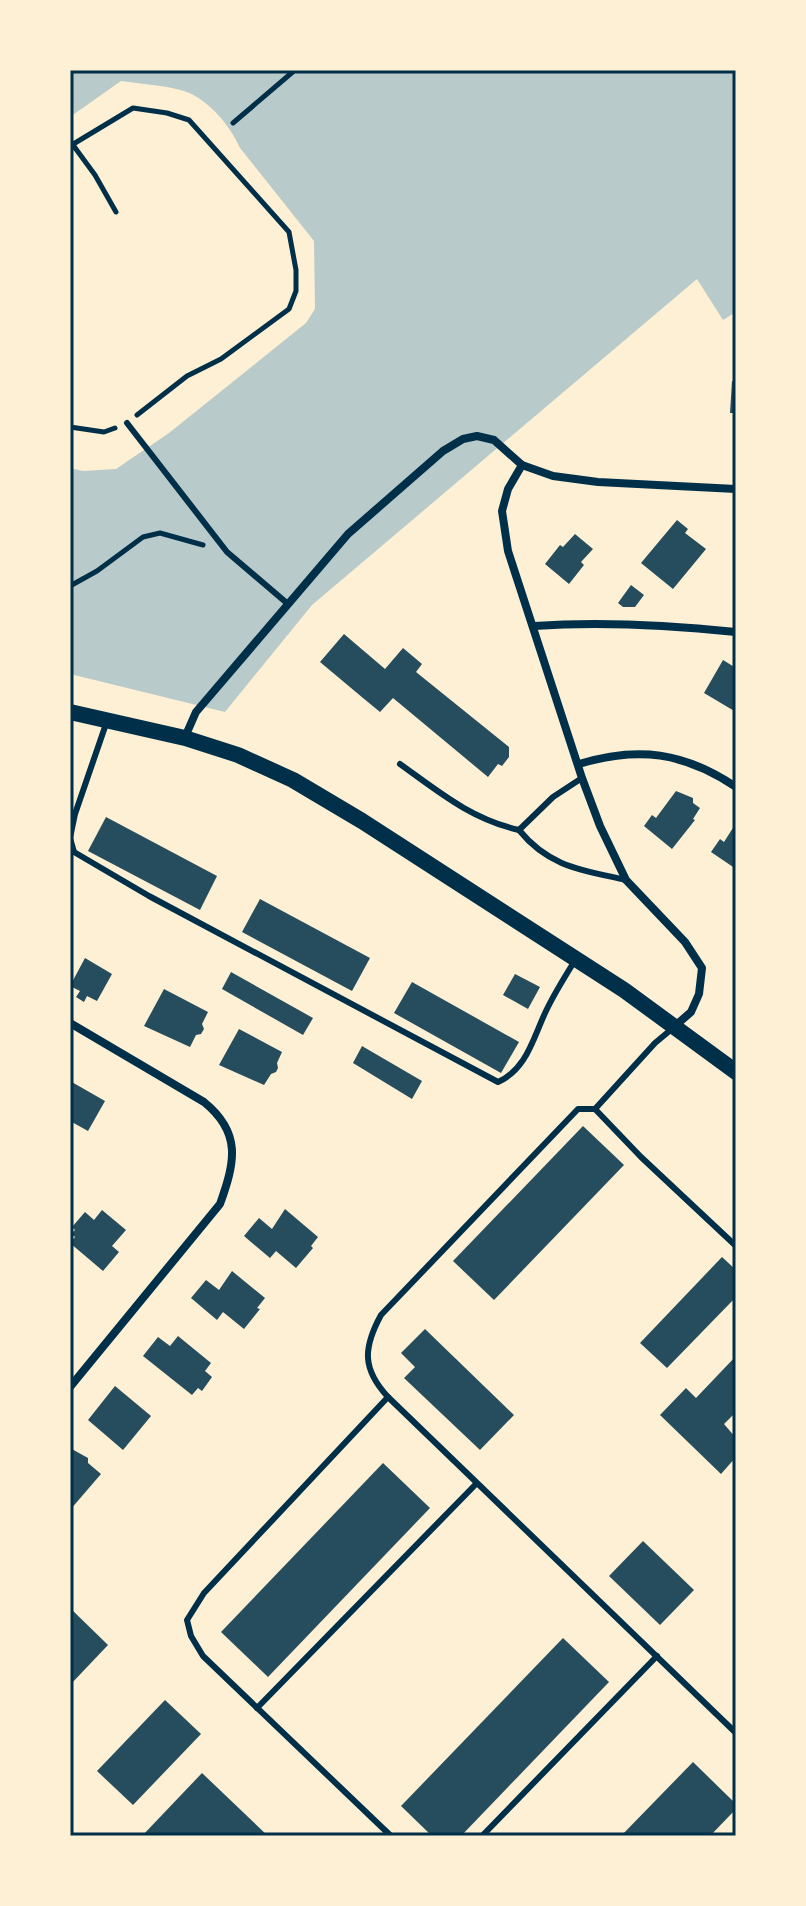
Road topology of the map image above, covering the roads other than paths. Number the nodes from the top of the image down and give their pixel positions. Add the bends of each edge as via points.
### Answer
1 (127, 423) road end
2 (522, 465) junction
3 (736, 489) edge
4 (288, 604) junction
5 (534, 626) junction
6 (736, 632) edge
7 (70, 712) edge
8 (107, 721) junction
9 (185, 738) junction
10 (400, 764) dead end
11 (579, 764) junction
12 (582, 778) junction
13 (736, 787) edge
14 (519, 830) junction
15 (626, 880) junction
16 (576, 959) junction
17 (70, 1023) edge
18 (675, 1026) junction
19 (736, 1072) edge
20 (595, 1109) junction
21 (736, 1246) edge
22 (70, 1387) edge
23 (388, 1397) junction
24 (476, 1484) junction
25 (657, 1656) junction
26 (257, 1708) junction
27 (736, 1733) edge
28 (391, 1836) edge
29 (482, 1836) edge

1 - 4 lane via 227,552
2 - 3 street via 598,482
2 - 4 street via 494,440 463,439 348,534
2 - 5 street via 502,511 508,551
4 - 9 street via 196,712
5 - 6 street via 664,625
5 - 11 street
7 - 8 main road
8 - 9 main road
8 - 16 lane via 75,814 70,838 74,852 498,1082 513,1075 534,1043 545,1012
9 - 16 main road via 293,780
10 - 14 lane via 456,805 493,824
11 - 12 street
11 - 13 street via 606,756 665,755
12 - 14 lane
12 - 15 street
14 - 15 lane via 548,858
15 - 18 street via 685,942 702,968 691,1012
16 - 18 main road
17 - 22 street via 221,1116 231,1136 232,1169 220,1204
18 - 19 main road
18 - 20 lane
20 - 21 lane
20 - 23 lane via 578,1109 381,1315 369,1337 367,1360 376,1384
23 - 24 lane
23 - 26 lane via 204,1593 187,1620 203,1656
24 - 25 lane
24 - 26 lane
25 - 27 lane
25 - 29 lane
26 - 28 lane

